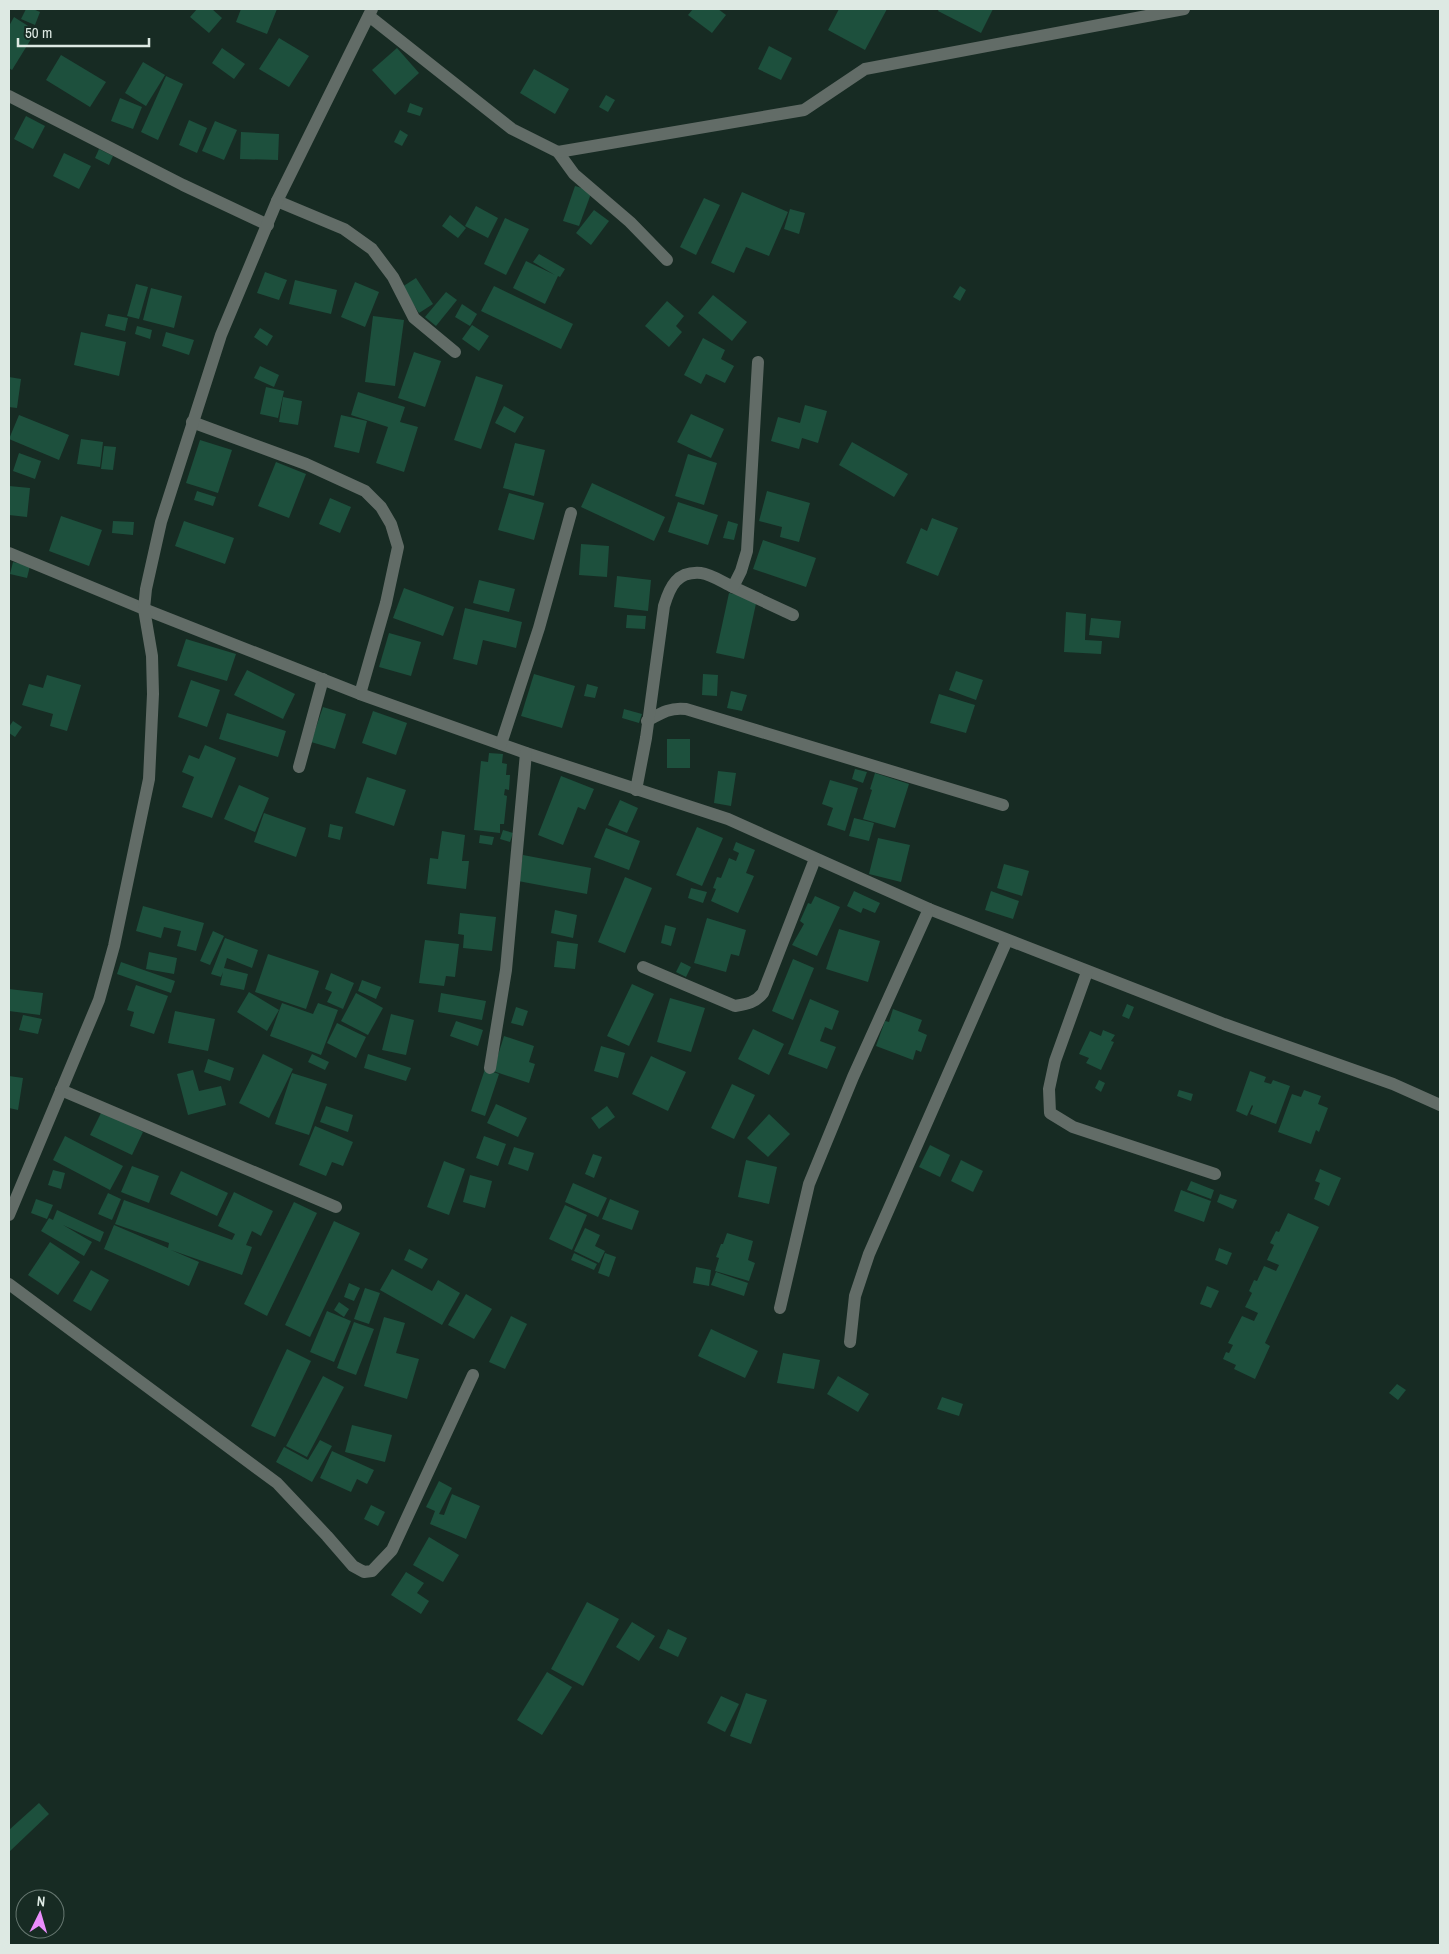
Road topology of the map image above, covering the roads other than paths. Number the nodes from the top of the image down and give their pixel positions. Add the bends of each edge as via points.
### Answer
1 (1184, 9) edge
2 (371, 12) edge
3 (9, 96) edge
4 (558, 152) junction
5 (277, 201) junction
6 (268, 225) junction
7 (667, 260) dead end
8 (455, 352) dead end
9 (758, 362) dead end
10 (192, 422) junction
11 (571, 513) dead end
12 (9, 553) edge
13 (733, 587) junction
14 (144, 609) junction
15 (793, 615) dead end
16 (323, 679) junction
17 (360, 694) junction
18 (647, 721) junction
19 (501, 744) junction
20 (526, 753) junction
21 (299, 766) dead end
22 (636, 790) junction
23 (1003, 805) dead end
24 (815, 859) junction
25 (929, 909) junction
26 (1008, 940) junction
27 (643, 967) dead end
28 (1087, 972) junction
29 (490, 1068) dead end
30 (61, 1090) junction
31 (1440, 1105) edge
32 (1215, 1174) dead end
33 (336, 1207) dead end
34 (9, 1215) edge
35 (9, 1284) edge
36 (780, 1308) dead end
37 (850, 1342) dead end
38 (474, 1375) dead end

1 - 4 street via 865,69 804,110
2 - 4 street via 512,129
2 - 5 street
3 - 6 street
4 - 7 street via 574,174 630,222
5 - 6 street
5 - 8 street via 344,229 372,249 393,277 414,318
6 - 10 street via 221,335
9 - 13 street via 747,551
10 - 14 street via 161,522
10 - 17 street via 306,464 365,491 381,507 391,524 398,547
11 - 19 street via 539,628
12 - 14 street
13 - 15 street
13 - 18 street via 702,573 674,582 664,606
14 - 16 street
14 - 30 street via 152,656 149,779 114,946 99,1000
16 - 17 street
16 - 21 street
17 - 19 street
18 - 22 street
18 - 23 street via 668,710 686,709
19 - 20 street
20 - 22 street
20 - 29 street via 506,970
22 - 24 street via 728,819
24 - 25 street
24 - 27 street via 758,999 735,1006
25 - 26 street
25 - 36 street via 809,1184
26 - 28 street
26 - 37 street via 869,1254 856,1296
28 - 31 street via 1393,1084
28 - 32 street via 1055,1061 1049,1089 1050,1113 1073,1127
30 - 33 street
30 - 34 street
35 - 38 street via 278,1483 353,1566 364,1572 372,1571 392,1550

